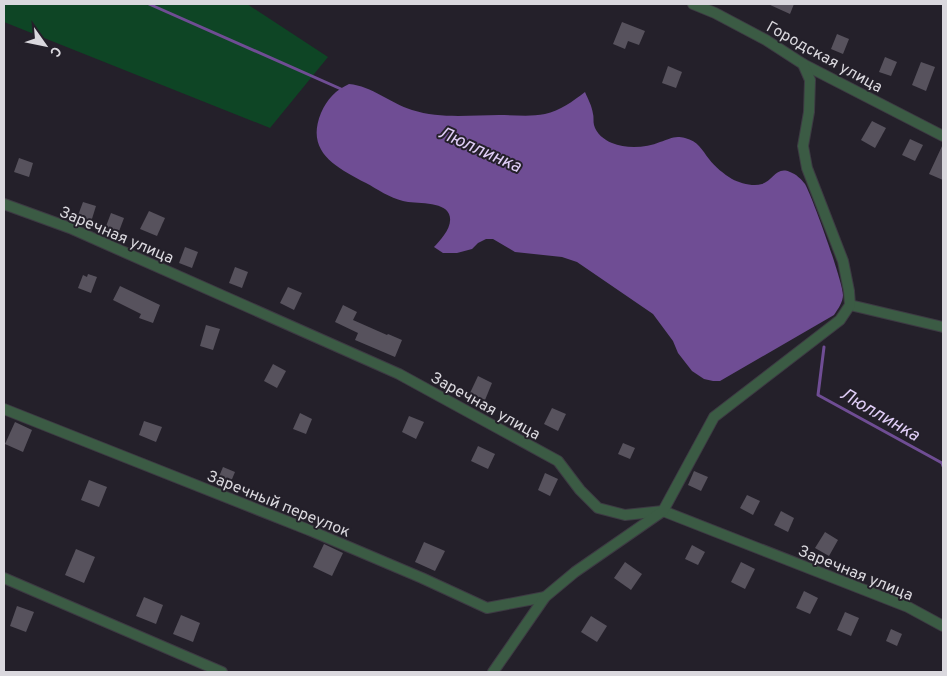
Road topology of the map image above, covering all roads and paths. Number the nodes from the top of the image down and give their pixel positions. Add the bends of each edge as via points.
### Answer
1 (693, 4) edge
2 (803, 64) junction
3 (943, 136) edge
4 (4, 204) edge
5 (850, 305) junction
6 (943, 327) edge
7 (4, 409) edge
8 (663, 511) junction
9 (4, 578) edge
10 (545, 597) junction
11 (943, 626) edge
12 (222, 672) edge
13 (492, 672) edge

1 - 2 street, Городская улица via 766,40
2 - 3 street, Городская улица
2 - 5 street via 810,80 803,146 807,168 843,261
4 - 8 street, Заречная улица via 70,228 399,374 558,461 598,508 624,515
5 - 6 street
5 - 8 street via 840,320 714,416
7 - 10 street, Заречный переулок via 309,530 487,608
8 - 10 street via 575,572
8 - 11 street, Заречная улица via 908,607
9 - 12 street
10 - 13 street

